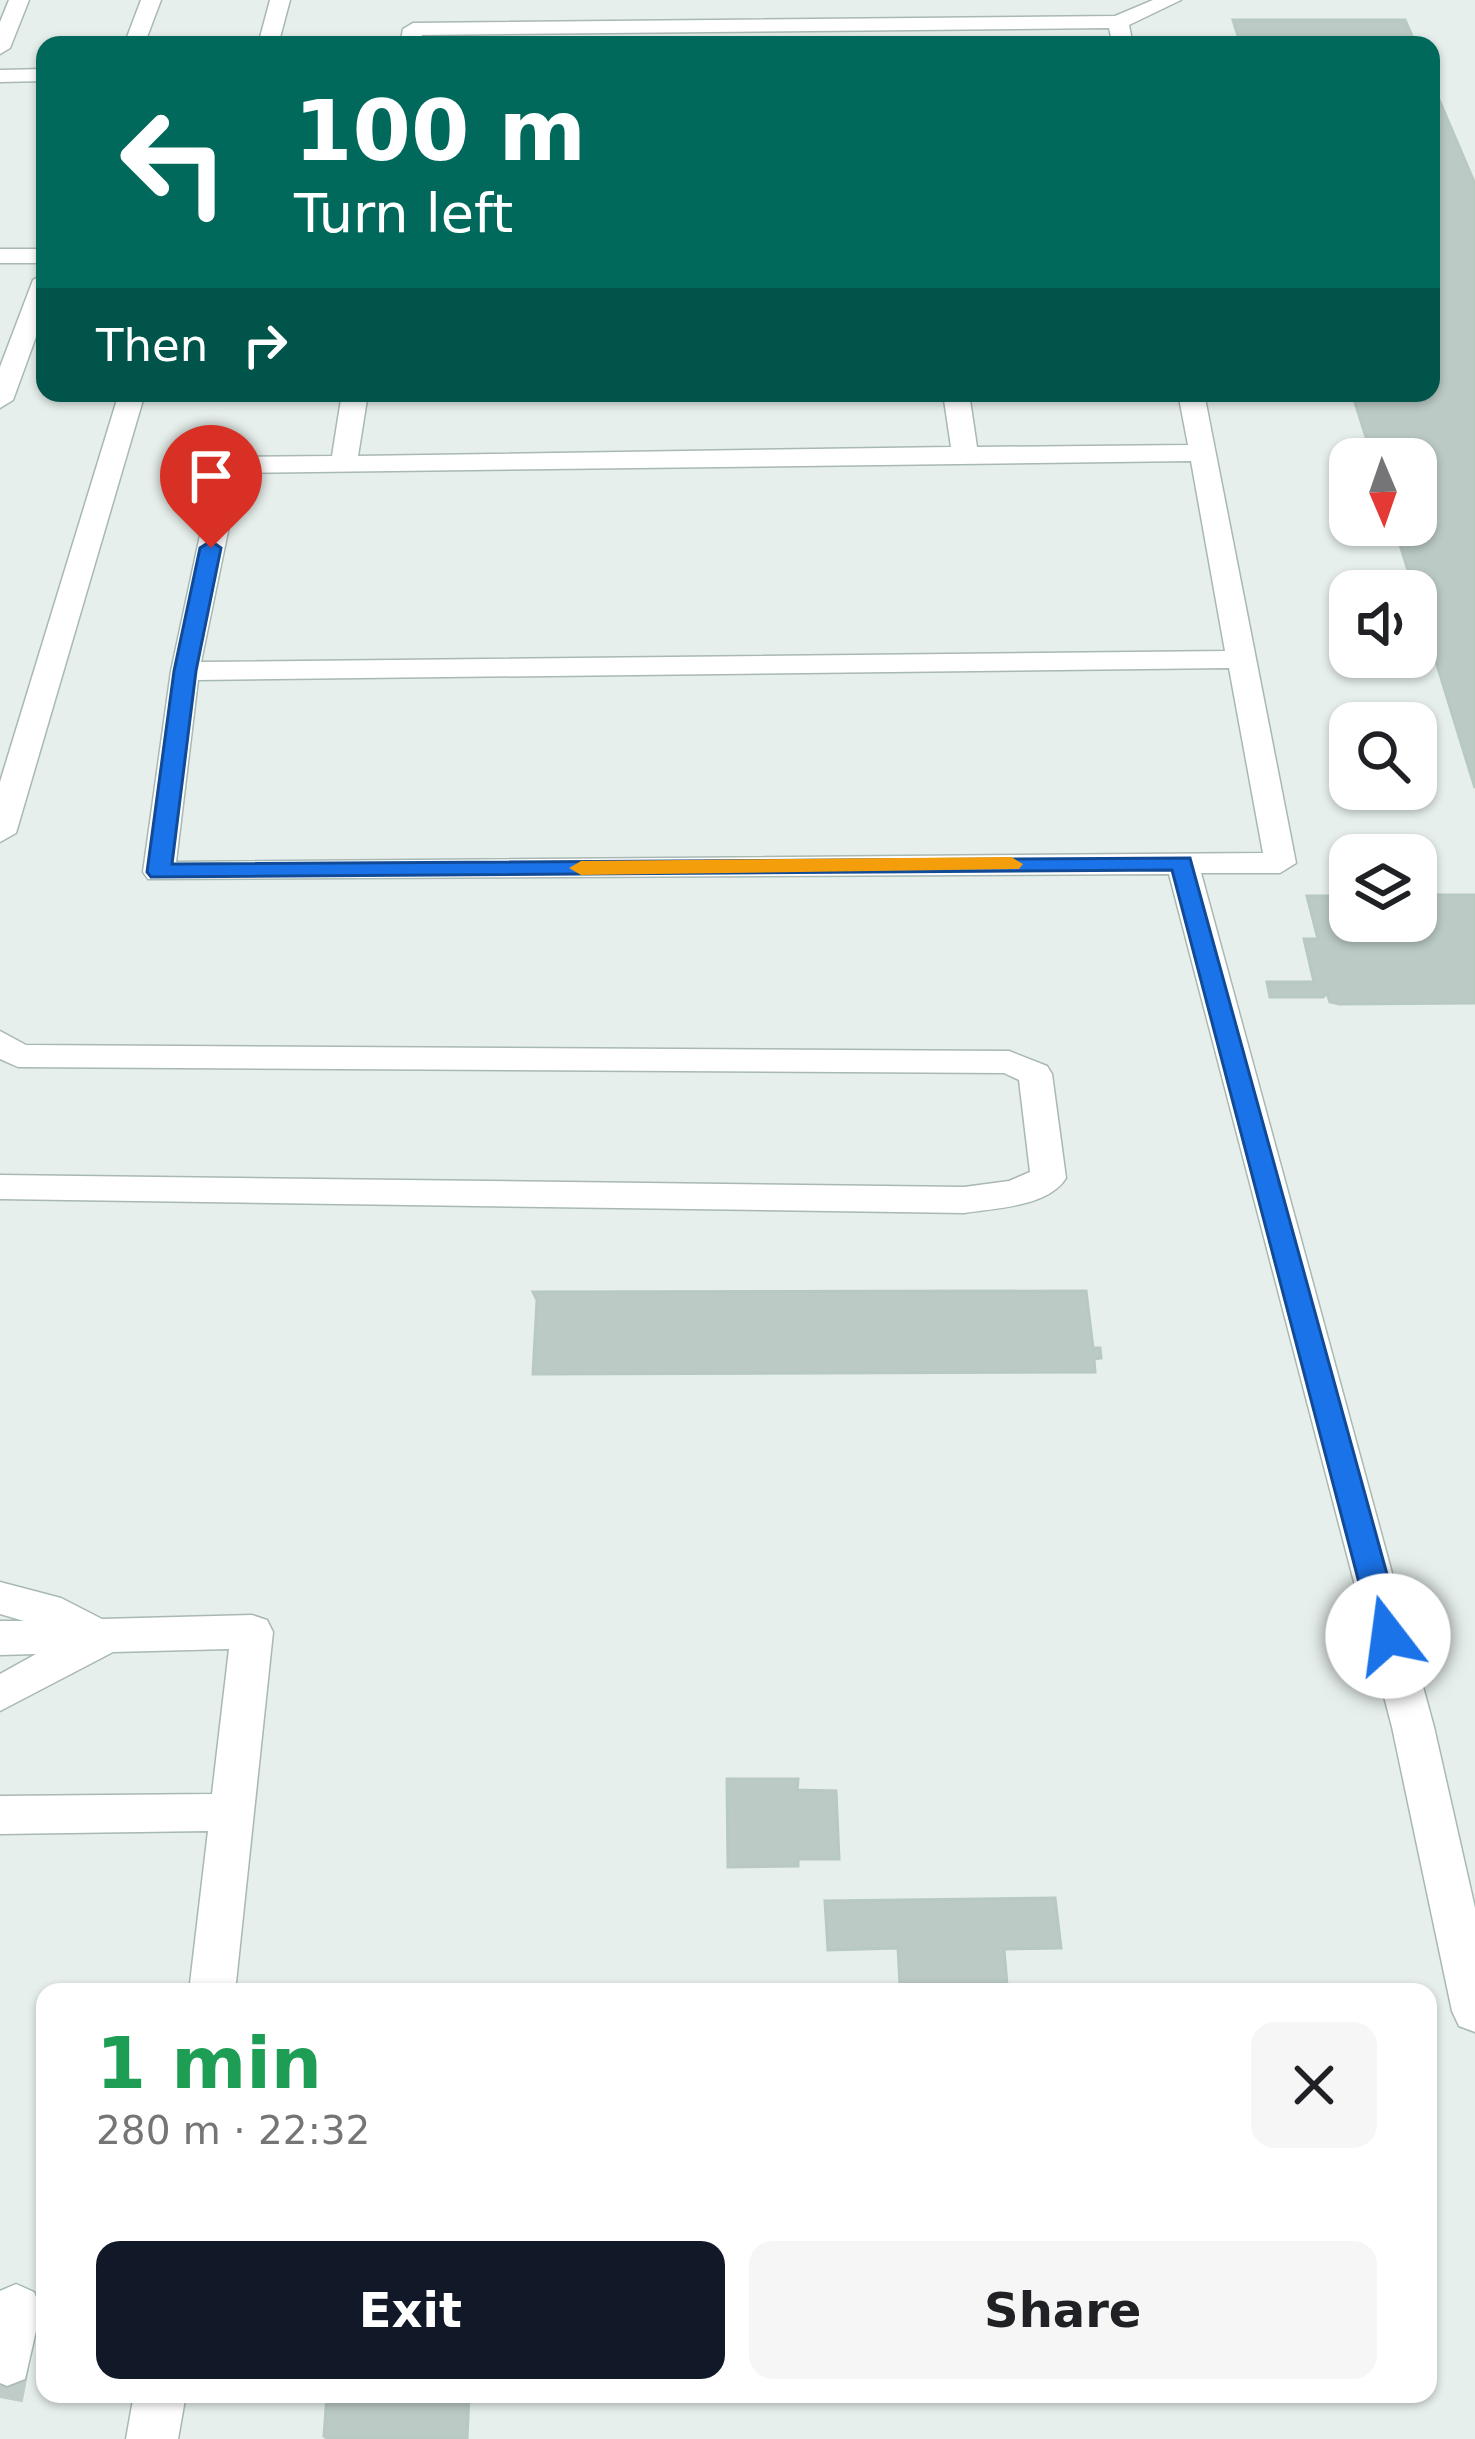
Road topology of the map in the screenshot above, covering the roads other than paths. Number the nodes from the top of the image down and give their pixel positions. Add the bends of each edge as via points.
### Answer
1 (19, 0) edge
2 (151, 0) edge
3 (280, 0) edge
4 (1171, 0) edge
5 (1118, 22) junction
6 (137, 36) edge
7 (270, 36) edge
8 (412, 36) edge
9 (1121, 36) edge
10 (0, 48) edge
11 (36, 75) edge
12 (0, 76) edge
13 (0, 256) edge
14 (36, 256) edge
15 (36, 304) edge
16 (0, 400) edge
17 (130, 402) edge
18 (354, 402) edge
19 (957, 402) edge
20 (1193, 402) edge
21 (1202, 453) junction
22 (964, 455) junction
23 (344, 464) junction
24 (1241, 659) junction
25 (185, 671) junction
26 (0, 833) edge
27 (1182, 863) junction
28 (0, 1042) edge
29 (0, 1187) edge
30 (0, 1598) edge
31 (0, 1638) edge
32 (103, 1638) junction
33 (0, 1694) edge
34 (234, 1812) junction
35 (0, 1815) edge
36 (213, 1983) edge
37 (1475, 2011) edge
38 (20, 2309) edge
39 (7, 2361) dead end
40 (158, 2403) edge
41 (152, 2439) edge

1 - 10 street
2 - 6 street
3 - 7 street
4 - 5 street
5 - 8 street via 413,29
5 - 9 street
11 - 12 street
13 - 14 street
15 - 16 street
17 - 26 street
18 - 23 street
19 - 22 street
20 - 21 street
21 - 22 street
21 - 24 street
22 - 23 street
23 - 25 street via 228,465
24 - 25 street
24 - 27 street via 1280,863
25 - 27 street via 159,872
27 - 37 street via 1413,1727
28 - 29 street via 17,1056 1009,1062 1035,1073 1048,1178 1015,1193 964,1200
30 - 32 street
31 - 32 street
32 - 33 street
32 - 34 street via 252,1632
34 - 35 street
34 - 36 street
38 - 39 street
40 - 41 street

